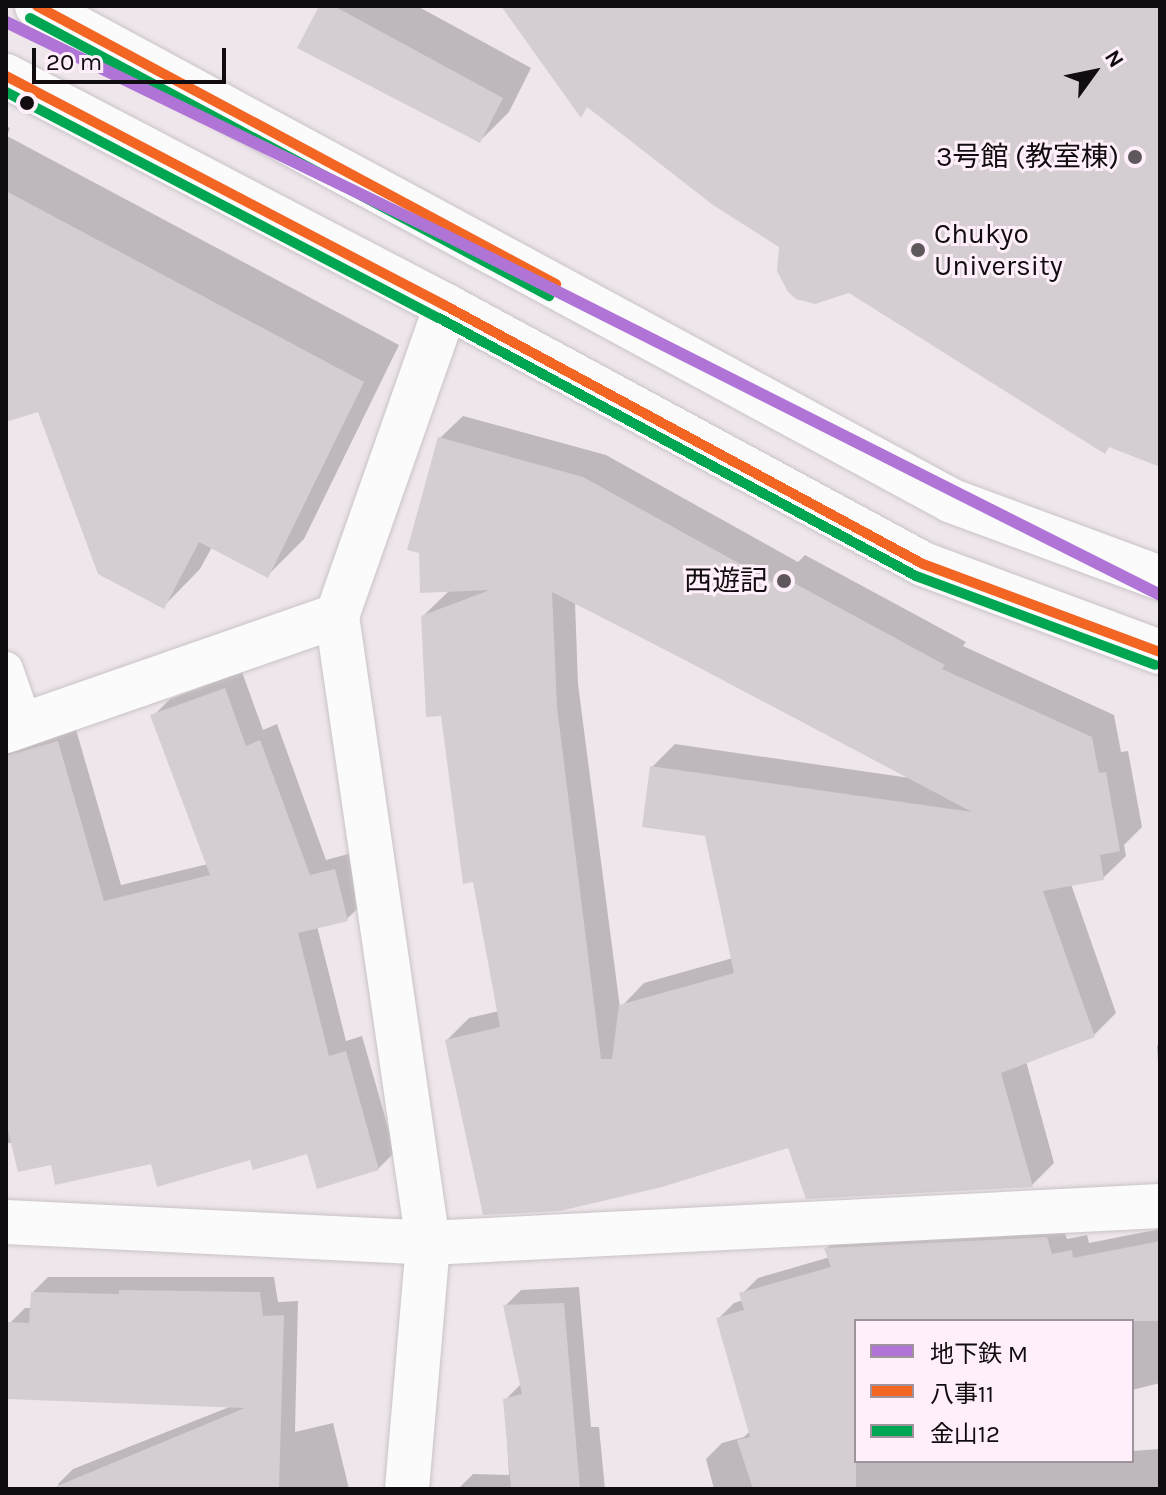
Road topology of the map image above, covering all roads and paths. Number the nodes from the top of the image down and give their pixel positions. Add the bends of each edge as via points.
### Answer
1 (37, 6) edge
2 (6, 76) edge
3 (446, 306) junction
4 (1160, 578) edge
5 (337, 616) junction
6 (1160, 652) edge
7 (6, 669) edge
8 (16, 728) edge
9 (1160, 1206) edge
10 (6, 1222) edge
11 (428, 1243) junction
12 (407, 1489) edge

1 - 4 street via 952,501
2 - 3 street
3 - 5 street
3 - 6 street via 923,564
5 - 8 street
5 - 11 street
7 - 8 lane
9 - 11 street
10 - 11 street
11 - 12 street

